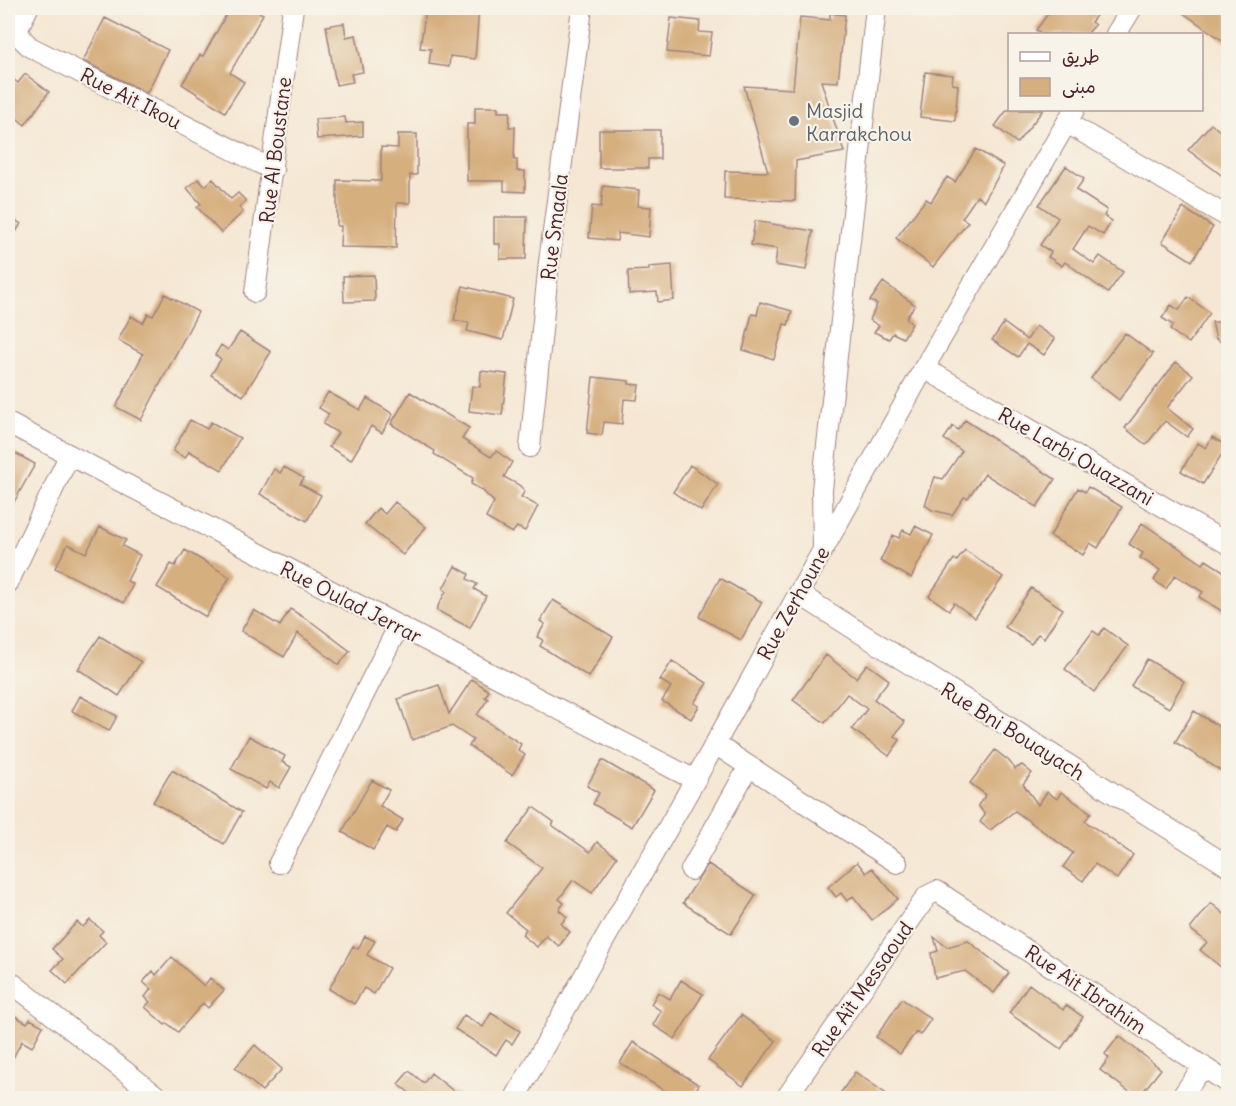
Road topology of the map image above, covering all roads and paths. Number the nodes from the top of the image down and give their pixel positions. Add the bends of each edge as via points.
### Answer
1 (28, 8) edge
2 (293, 8) edge
3 (582, 8) edge
4 (876, 8) edge
5 (1132, 8) edge
6 (1117, 33) edge
7 (1071, 116) edge
8 (273, 170) junction
9 (1228, 217) edge
10 (255, 292) dead end
11 (924, 368) junction
12 (8, 423) edge
13 (530, 447) dead end
14 (69, 456) junction
15 (1228, 544) edge
16 (823, 549) junction
17 (8, 583) edge
18 (799, 594) junction
19 (398, 627) junction
20 (715, 744) junction
21 (749, 766) junction
22 (695, 780) junction
23 (279, 863) dead end
24 (897, 863) dead end
25 (1228, 866) edge
26 (691, 870) dead end
27 (944, 894) joint
28 (8, 980) edge
29 (1203, 1066) junction
30 (1228, 1083) edge
31 (521, 1096) edge
32 (159, 1098) edge
33 (786, 1098) edge
34 (1181, 1098) edge

1 - 8 street, Rue Ait Ikou via 18,28 21,38 30,46
2 - 8 street, Rue Al Boustane
3 - 13 street, Rue Smaala
4 - 16 street via 822,490
5 - 6 street
7 - 9 street
7 - 11 street, Rue Zerhoune
8 - 10 street, Rue Al Boustane
11 - 15 street, Rue Larbi Ouazzani
11 - 16 street, Rue Zerhoune
12 - 14 street, Rue Oulad Jerrar
14 - 17 street
14 - 19 street, Rue Oulad Jerrar
16 - 18 street, Rue Zerhoune
18 - 20 street, Rue Zerhoune
18 - 25 street, Rue Bni Bouayach
19 - 22 street, Rue Oulad Jerrar
19 - 23 street
20 - 21 street
20 - 22 street, Rue Zerhoune
21 - 24 street
21 - 26 street
22 - 31 street, Rue Zerhoune
27 - 29 street, Rue Ait Ibrahim
27 - 33 street, Rue Aït Messaoud via 938,891 927,896
28 - 32 street
29 - 30 street, Rue Ait Ibrahim
29 - 34 street

